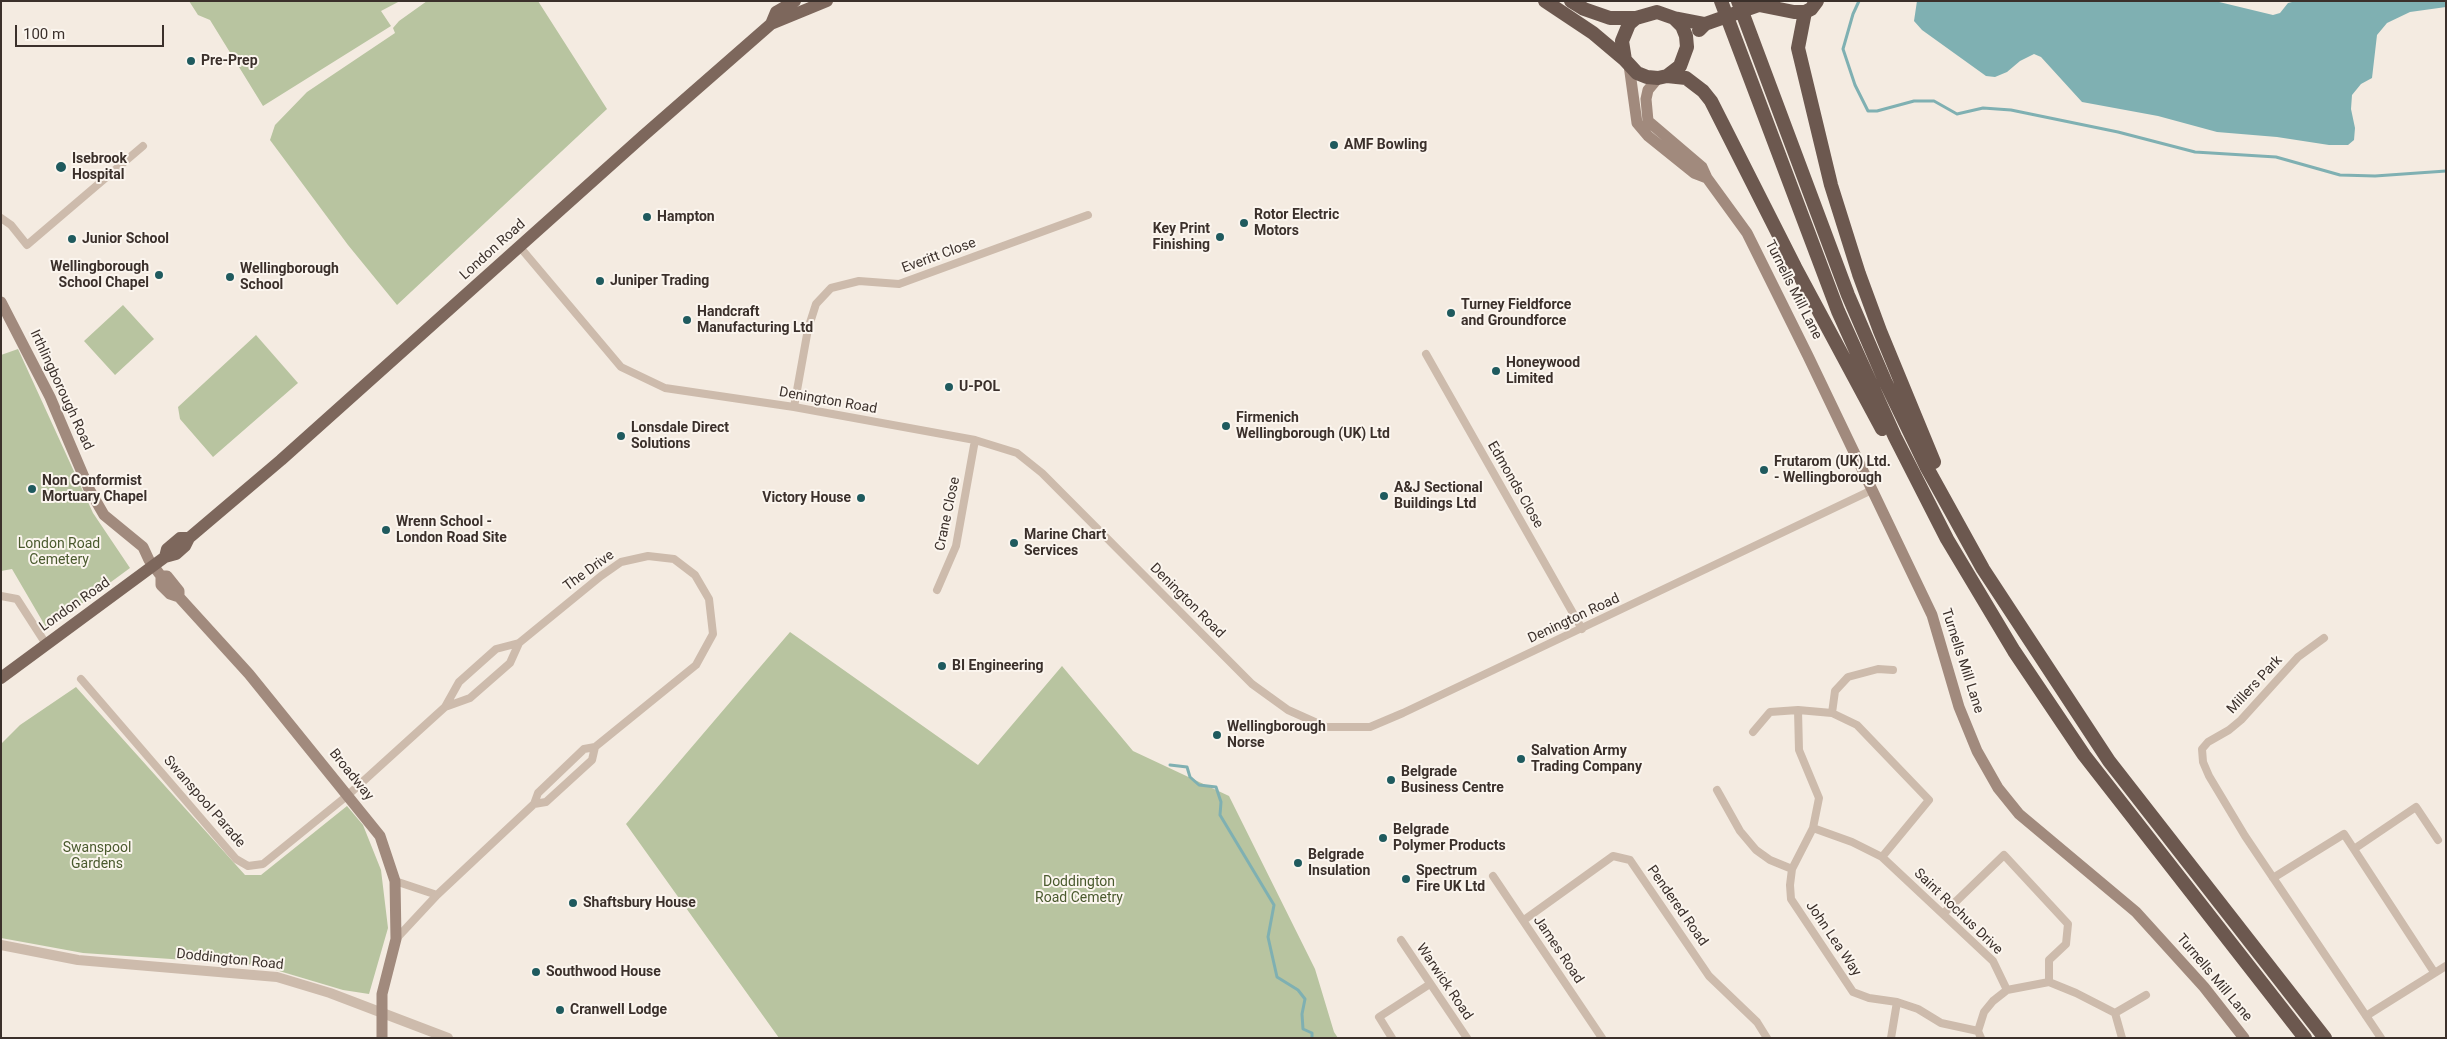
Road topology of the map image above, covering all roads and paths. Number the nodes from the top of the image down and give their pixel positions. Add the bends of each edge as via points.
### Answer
1 (795, 1) edge
2 (827, 1) edge
3 (1545, 1) edge
4 (1570, 1) edge
5 (1658, 1) edge
6 (1721, 1) edge
7 (1738, 1) edge
8 (1817, 1) edge
9 (1761, 3) edge
10 (1805, 12) junction
11 (1642, 15) junction
12 (1674, 18) junction
13 (771, 24) junction
14 (1705, 24) junction
15 (1688, 47) junction
16 (1627, 63) junction
17 (1662, 77) junction
18 (142, 146) dead end
19 (1707, 178) junction
20 (1088, 215) dead end
21 (1, 218) edge
22 (518, 246) junction
23 (1, 302) edge
24 (1426, 354) dead end
25 (794, 407) junction
26 (975, 440) junction
27 (1872, 490) junction
28 (1947, 540) junction
29 (155, 567) junction
30 (1983, 568) junction
31 (937, 590) dead end
32 (1, 596) edge
33 (1582, 630) junction
34 (2324, 638) dead end
35 (518, 643) junction
36 (46, 644) junction
37 (1893, 670) dead end
38 (1, 678) edge
39 (81, 679) dead end
40 (445, 707) junction
41 (1798, 710) junction
42 (1832, 714) junction
43 (1753, 732) dead end
44 (595, 747) junction
45 (1718, 790) dead end
46 (348, 795) junction
47 (534, 804) junction
48 (1813, 828) junction
49 (2438, 840) dead end
50 (2354, 849) junction
51 (1882, 857) junction
52 (1792, 870) junction
53 (1493, 876) dead end
54 (2273, 878) junction
55 (395, 881) junction
56 (437, 895) junction
57 (1944, 913) junction
58 (1524, 920) junction
59 (396, 939) junction
60 (1401, 940) dead end
61 (1, 945) edge
62 (2446, 966) edge
63 (2434, 972) junction
64 (2049, 982) junction
65 (1430, 984) junction
66 (2007, 990) junction
67 (2146, 995) dead end
68 (1897, 1002) junction
69 (382, 1012) junction
70 (2115, 1013) junction
71 (2366, 1016) junction
72 (1979, 1034) edge
73 (382, 1038) edge
74 (448, 1038) edge
75 (1392, 1038) edge
76 (1467, 1038) edge
77 (1602, 1038) edge
78 (1767, 1038) edge
79 (1891, 1038) edge
80 (2122, 1038) edge
81 (2244, 1038) edge
82 (2305, 1038) edge
83 (2325, 1038) edge
84 (2381, 1038) edge

1 - 13 main road via 776,12
2 - 13 main road, London Road
3 - 16 highway via 1593,33
4 - 11 highway via 1584,10 1610,18
5 - 11 highway
6 - 28 highway via 1838,311 1895,437
7 - 30 highway via 1870,347 1926,466
8 - 10 highway via 1812,9
9 - 10 highway
9 - 14 highway
10 - 30 highway via 1798,48 1802,70 1858,274 1931,454
11 - 12 highway via 1666,14
11 - 16 highway via 1629,24 1622,41
12 - 14 highway
12 - 15 highway via 1682,26
13 - 22 main road, London Road
14 - 15 highway
15 - 17 highway via 1680,66
16 - 17 highway via 1642,75
16 - 19 main road, Turnells Mill Lane via 1637,123 1648,136 1694,173
17 - 19 main road, Turnells Mill Lane via 1648,90 1648,121 1697,162
17 - 28 highway via 1686,78 1711,101 1888,442
18 - 21 street via 27,245
19 - 27 main road, Turnells Mill Lane via 1746,233
20 - 25 street, Everitt Close via 899,284 859,281 830,288 816,304 808,329
22 - 25 street, Denington Road via 621,367 665,388
22 - 29 main road, London Road via 281,460 189,538 176,554 166,557
23 - 29 main road, Irthlingborough Road via 50,396 89,488 104,515 135,538
24 - 33 street, Edmonds Close
25 - 26 street, Denington Road
26 - 31 street, Crane Close via 956,546
26 - 33 street, Denington Road via 1017,453 1042,473 1252,684 1288,710 1326,727 1370,727
27 - 33 street, Denington Road
27 - 81 main road, Turnells Mill Lane via 1932,615 1959,707 1977,751 1998,788 2019,814 2136,912 2204,987
28 - 82 highway via 2014,651 2084,755
29 - 36 main road, London Road
29 - 46 main road, Broadway via 167,576 179,591 179,597 249,674
30 - 83 highway via 2109,761
32 - 36 street via 17,598
34 - 54 street, Millers Park via 2298,657 2241,720 2202,749 2209,776
35 - 40 street, The Drive via 496,649 459,682
35 - 40 street, The Drive via 510,663 470,698
35 - 44 street, The Drive via 621,562 648,556 674,559 695,575 709,598 713,634 696,665
36 - 38 main road, London Road
37 - 42 street via 1878,669 1848,677 1834,691
39 - 46 street, Swanspool Parade via 236,859 248,866 263,864
40 - 46 street, The Drive
41 - 42 street
41 - 43 street via 1770,712
41 - 48 street, John Lea Way via 1799,750 1819,798
42 - 51 street via 1857,725 1929,800
44 - 47 street, The Drive via 584,750 538,792
44 - 47 street, The Drive via 592,760 546,802
45 - 52 street via 1740,831 1756,850
46 - 55 main road, Broadway via 380,836
47 - 56 street, The Drive
48 - 51 street, Saint Rochus Drive
48 - 52 street, John Lea Way
49 - 50 street via 2416,807
50 - 54 street via 2344,834
50 - 63 street
51 - 57 street, Saint Rochus Drive
52 - 68 street, John Lea Way via 1792,899 1853,992
53 - 58 street, James Road
54 - 71 street, Millers Park
55 - 56 street
55 - 59 main road, Broadway
56 - 59 street, The Drive
57 - 64 street via 2004,856 2068,924 2066,944 2050,960
57 - 66 street, Saint Rochus Drive via 1993,961
58 - 77 street, James Road
58 - 78 street, Pendered Road via 1613,856 1630,860 1709,976 1757,1022
59 - 69 main road, Broadway via 383,987
60 - 65 street, Warwick Road
61 - 69 street, Doddington Road via 86,961 277,977
62 - 63 street
63 - 71 street
64 - 66 street
64 - 70 street
65 - 75 street via 1379,1017
65 - 76 street, Warwick Road
66 - 72 street via 1984,1012
67 - 70 street
68 - 72 street, John Lea Way via 1941,1022
68 - 79 street
69 - 73 main road, Broadway
69 - 74 street, Doddington Road
70 - 80 street
71 - 84 street, Millers Park

